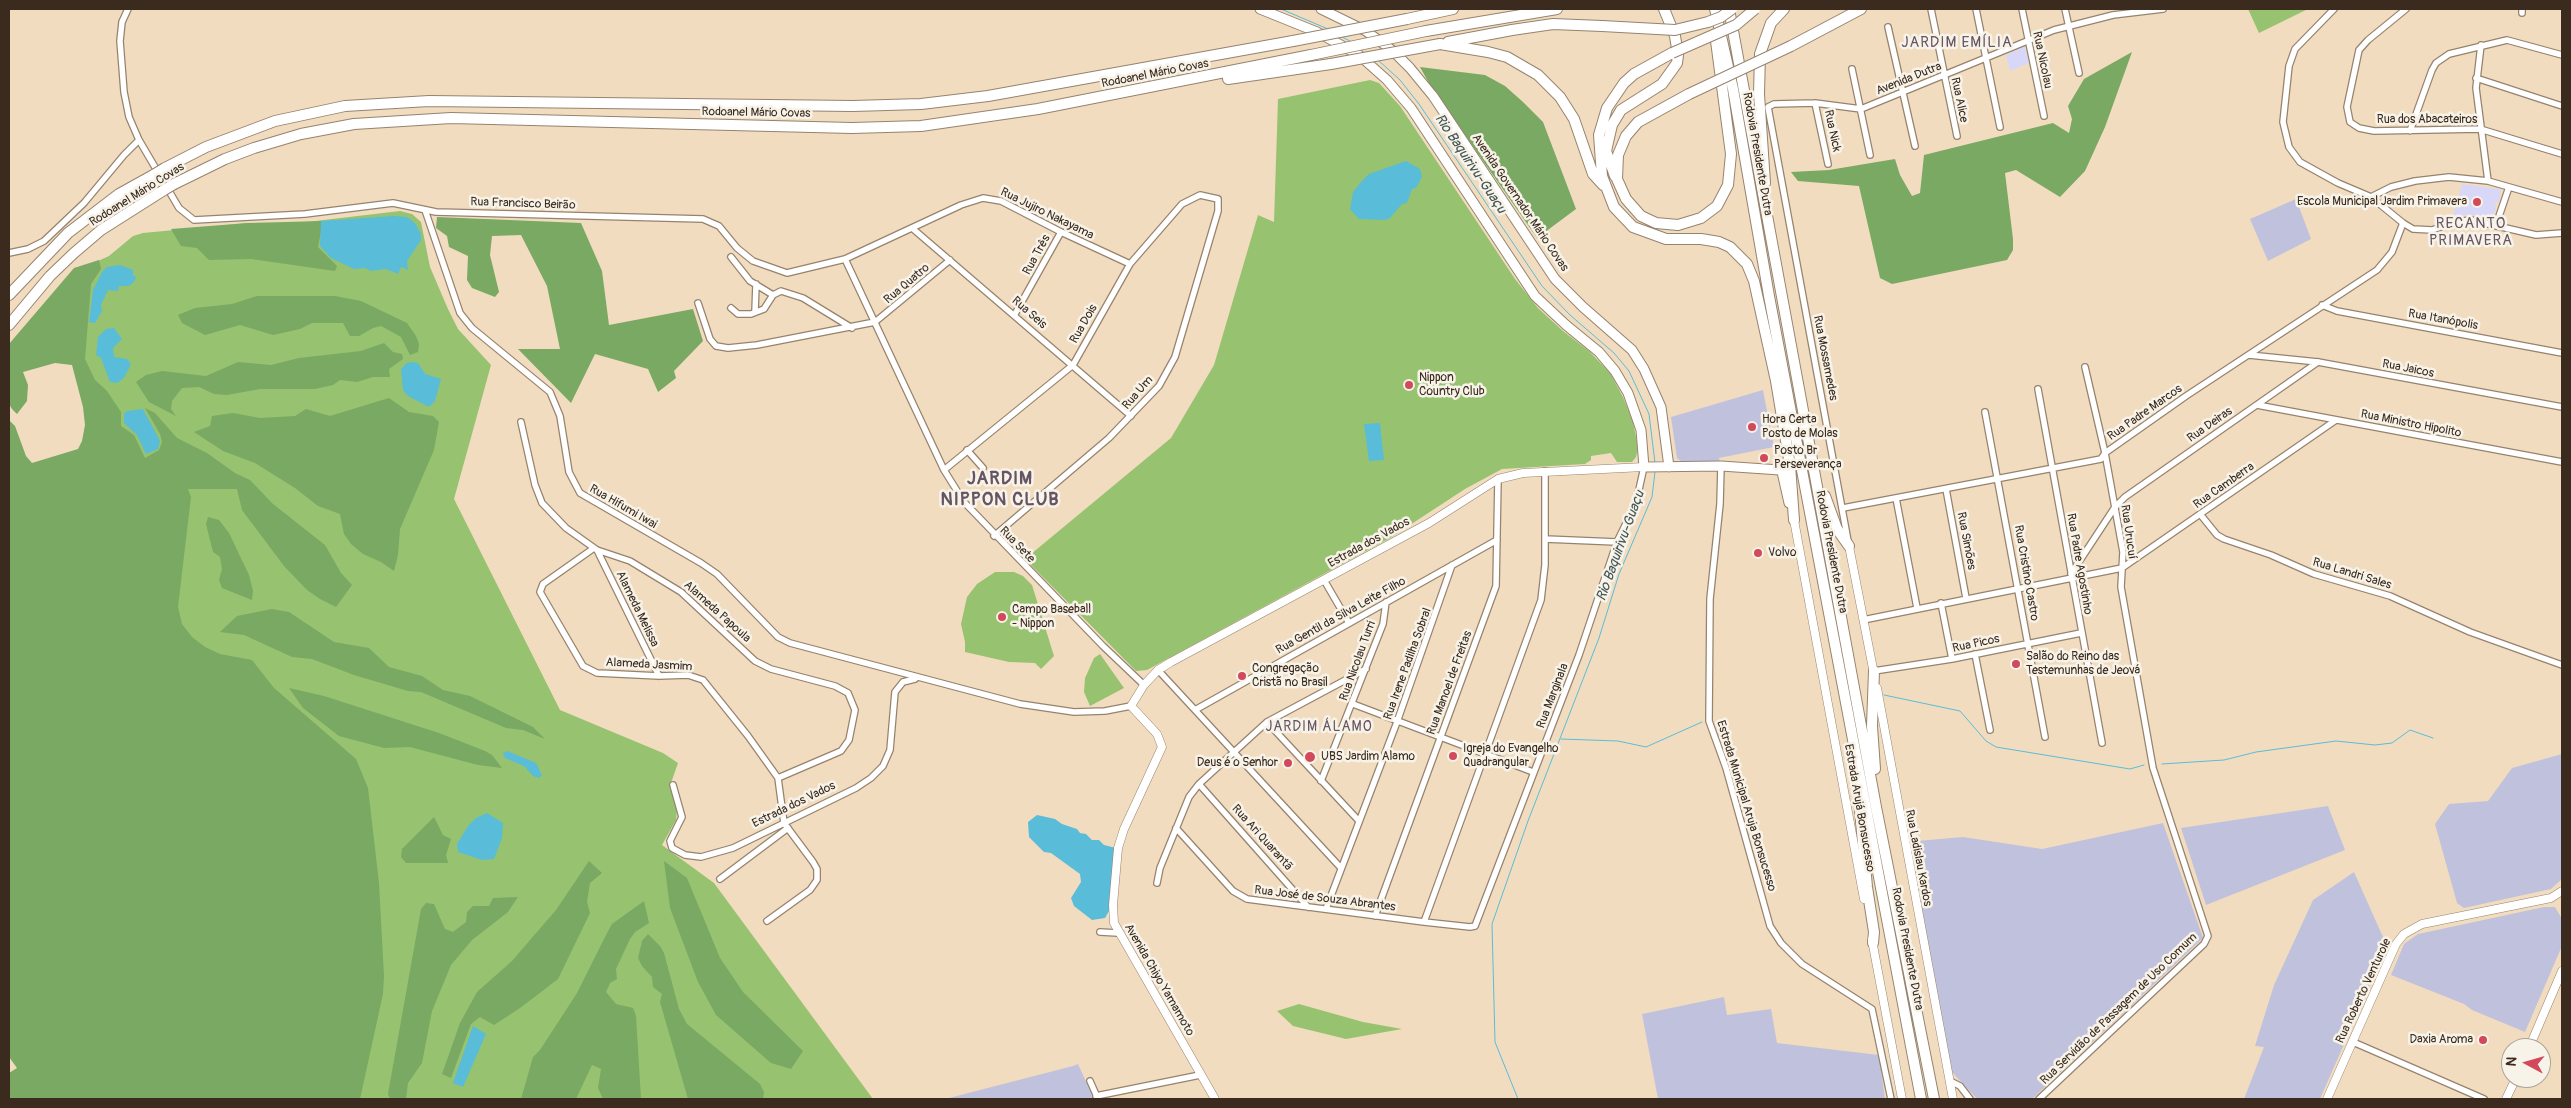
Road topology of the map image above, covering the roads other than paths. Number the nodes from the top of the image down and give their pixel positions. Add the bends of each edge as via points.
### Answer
1 (128, 9) edge
2 (1260, 9) edge
3 (1321, 9) edge
4 (1423, 9) edge
5 (1453, 9) edge
6 (1557, 9) edge
7 (1664, 9) edge
8 (1713, 9) edge
9 (1730, 9) edge
10 (1755, 9) edge
11 (1784, 9) edge
12 (1862, 9) edge
13 (1931, 9) edge
14 (1976, 9) edge
15 (2022, 9) edge
16 (2065, 9) edge
17 (2163, 9) edge
18 (2334, 9) edge
19 (2406, 9) edge
20 (1407, 19) junction
21 (2068, 26) junction
22 (1888, 27) dead end
23 (2028, 40) junction
24 (1440, 44) junction
25 (2481, 45) junction
26 (2562, 56) edge
27 (1986, 57) junction
28 (1852, 69) dead end
29 (2079, 73) dead end
30 (1944, 75) junction
31 (2476, 78) junction
32 (1194, 79) junction
33 (1903, 92) junction
34 (1815, 103) junction
35 (1774, 104) joint
36 (2562, 106) edge
37 (1861, 109) junction
38 (2044, 116) dead end
39 (2000, 127) dead end
40 (2480, 129) junction
41 (2410, 130) junction
42 (1957, 136) dead end
43 (139, 140) junction
44 (1915, 146) dead end
45 (2562, 154) edge
46 (1870, 155) dead end
47 (1828, 164) dead end
48 (1617, 179) junction
49 (2488, 181) junction
50 (2509, 186) junction
51 (1606, 188) junction
52 (2371, 197) junction
53 (2562, 202) edge
54 (1765, 204) junction
55 (425, 210) junction
56 (1218, 211) joint
57 (2403, 224) junction
58 (2496, 225) junction
59 (912, 228) junction
60 (1061, 232) junction
61 (2562, 233) edge
62 (9, 253) edge
63 (731, 257) dead end
64 (845, 259) junction
65 (950, 260) junction
66 (1130, 264) junction
67 (756, 284) junction
68 (9, 295) edge
69 (774, 295) junction
70 (698, 303) dead end
71 (2322, 305) junction
72 (731, 308) dead end
73 (755, 312) junction
74 (1015, 314) junction
75 (876, 322) junction
76 (9, 325) edge
77 (852, 328) junction
78 (2562, 352) edge
79 (2248, 355) junction
80 (2318, 362) junction
81 (1072, 365) junction
82 (2085, 367) dead end
83 (2038, 389) dead end
84 (2256, 405) junction
85 (2562, 407) edge
86 (1986, 412) dead end
87 (1131, 416) junction
88 (2336, 420) junction
89 (521, 422) dead end
90 (1810, 445) junction
91 (967, 450) junction
92 (2105, 453) junction
93 (2562, 462) edge
94 (1721, 466) junction
95 (1647, 467) junction
96 (1666, 467) junction
97 (983, 468) dead end
98 (2052, 469) junction
99 (944, 470) junction
100 (1545, 471) junction
101 (1999, 478) junction
102 (1498, 479) junction
103 (1946, 489) junction
104 (1896, 498) junction
105 (2115, 507) junction
106 (1843, 508) junction
107 (2200, 514) junction
108 (1794, 520) junction
109 (994, 536) junction
110 (1545, 539) junction
111 (1497, 540) junction
112 (1617, 542) junction
113 (1849, 546) junction
114 (595, 548) junction
115 (1452, 565) junction
116 (2122, 568) junction
117 (2071, 576) junction
118 (1324, 580) junction
119 (2018, 589) junction
120 (1966, 598) junction
121 (1386, 602) junction
122 (1942, 603) junction
123 (1917, 608) junction
124 (1863, 620) junction
125 (1349, 623) junction
126 (2081, 633) junction
127 (2029, 642) junction
128 (1975, 654) junction
129 (1952, 659) junction
130 (2562, 665) edge
131 (1366, 669) junction
132 (1158, 670) junction
133 (1874, 671) junction
134 (659, 676) junction
135 (920, 679) junction
136 (1144, 685) junction
137 (1353, 704) junction
138 (1130, 706) junction
139 (1195, 710) junction
140 (1267, 722) junction
141 (1397, 722) junction
142 (1990, 730) dead end
143 (2046, 737) dead end
144 (1440, 738) junction
145 (2102, 743) dead end
146 (1233, 751) junction
147 (1484, 755) junction
148 (2152, 760) joint
149 (1859, 770) junction
150 (1533, 772) junction
151 (778, 778) junction
152 (1321, 781) junction
153 (1199, 784) junction
154 (673, 785) dead end
155 (1876, 807) junction
156 (1359, 821) junction
157 (786, 825) junction
158 (1176, 828) junction
159 (1341, 868) junction
160 (720, 879) dead end
161 (1157, 883) dead end
162 (2561, 894) edge
163 (1308, 907) junction
164 (1326, 909) junction
165 (1375, 916) junction
166 (767, 921) dead end
167 (1424, 922) junction
168 (1470, 927) joint
169 (1100, 932) dead end
170 (1118, 933) junction
171 (1873, 943) junction
172 (2562, 971) edge
173 (2533, 1038) edge
174 (2353, 1042) junction
175 (1200, 1075) junction
176 (1090, 1081) dead end
177 (1950, 1081) junction
178 (1097, 1098) edge
179 (1215, 1099) edge
180 (1891, 1099) edge
181 (1902, 1099) edge
182 (1921, 1099) edge
183 (1934, 1099) edge
184 (1953, 1099) edge
185 (1970, 1099) edge
186 (2040, 1099) edge
187 (2327, 1099) edge
188 (2484, 1099) edge

1 - 43 street via 121,29 124,92 129,117
2 - 95 main road via 1317,32 1358,55 1387,80 1411,108 1536,296 1599,352 1615,372 1628,393 1641,430
3 - 96 main road, Avenida Governador Mário Covas via 1366,30 1410,68 1555,279 1632,350 1662,407
4 - 20 highway
5 - 20 highway, Rodoanel Mário Covas
6 - 32 highway, Rodoanel Mário Covas, bridge via 1426,31
7 - 48 highway via 1675,36 1676,64 1662,84 1621,110 1612,125 1606,151 1611,171
8 - 48 highway via 1732,169 1724,196 1710,213 1701,218 1678,225 1662,224 1647,219 1630,206
8 - 149 highway, Rodovia Presidente Dutra via 1733,89
9 - 24 highway, bridge via 1708,22 1675,30 1553,24
9 - 54 highway, Rodovia Presidente Dutra
10 - 51 highway, bridge via 1736,25 1646,67 1624,84 1602,121 1598,149
11 - 54 highway via 1768,28 1760,54
12 - 48 highway, bridge via 1650,114 1632,128 1618,155
13 - 30 street, Rua Alice
14 - 27 street
15 - 23 street, Rua Nicolau
16 - 21 street
17 - 21 street, Avenida Dutra
18 - 52 street via 2301,41 2291,56 2284,109 2285,135 2295,156 2308,167
19 - 41 street, Rua dos Abacateiros via 2359,50 2347,107 2350,122 2366,130
20 - 68 highway, Rodoanel Mário Covas, bridge via 988,96 921,104 428,101 344,106 275,122 206,147 165,168 119,194 68,232
21 - 23 street, Avenida Dutra
21 - 29 street
22 - 33 street
23 - 27 street, Avenida Dutra
23 - 38 street, Rua Nicolau
24 - 32 highway, bridge via 1221,80
24 - 51 highway via 1507,57 1538,75 1568,109 1593,174
25 - 26 street via 2506,40
25 - 31 street
25 - 41 street via 2449,54 2436,63
27 - 30 street, Avenida Dutra
27 - 39 street
28 - 37 street
30 - 33 street, Avenida Dutra
30 - 42 street, Rua Alice
31 - 36 street
31 - 40 street
32 - 76 highway, Rodoanel Mário Covas, bridge via 1002,115 921,126 852,128 451,118 354,124 301,134 225,159 174,184 102,230 45,282
33 - 37 street, Avenida Dutra
33 - 44 street
34 - 35 street, Avenida Dutra
34 - 37 street, Avenida Dutra
34 - 47 street, Rua Nick
35 - 106 street, Rua Mossamedes via 1768,111
37 - 46 street
40 - 41 street, Rua dos Abacateiros
40 - 45 street, Rua dos Abacateiros
40 - 49 street
43 - 55 street, Rua Francisco Beirão via 184,214 194,220 304,214 393,203
43 - 62 street via 84,204 44,241
49 - 50 street
49 - 52 street via 2429,178 2392,187
50 - 53 street
50 - 58 street
51 - 108 highway via 1623,219 1643,232 1666,239 1719,242 1739,255 1754,281 1776,381 1790,465
52 - 57 street
54 - 90 highway, Rodovia Presidente Dutra
55 - 64 street, Rua Francisco Beirão via 703,219 719,226 744,256 781,272 794,272
55 - 135 street, Rua Hifumi Iwai via 460,313 472,328 550,392 560,416 569,472 580,493 701,562 717,574 778,637
56 - 66 street, Rua Dois via 1220,201 1215,197 1200,195 1187,200
56 - 87 street, Rua Um via 1169,370
57 - 58 street via 2425,231 2463,220
57 - 71 street, Rua Padre Marcos via 2392,252 2382,266
58 - 61 street via 2536,235
59 - 60 street, Rua Jujiro Nakayama via 983,198 1001,201
59 - 64 street, Rua Jujiro Nakayama
59 - 65 street, Rua Seis
60 - 66 street, Rua Jujiro Nakayama
60 - 74 street, Rua Três
63 - 67 street
64 - 75 street, Rua Sete
65 - 74 street, Rua Seis
65 - 75 street, Rua Quatro
66 - 81 street, Rua Dois
67 - 69 street
67 - 73 street
69 - 73 street via 764,309
69 - 77 street via 781,291 803,298
70 - 77 street via 710,339 721,348
71 - 78 street, Rua Itanópolis
71 - 79 street, Rua Padre Marcos
72 - 73 street via 738,314
74 - 81 street, Rua Seis
75 - 77 street
75 - 99 street, Rua Sete
79 - 80 street, Rua Jaicos
79 - 92 street, Rua Padre Marcos
80 - 84 street, Rua Deiras
80 - 85 street, Rua Jaicos
81 - 87 street, Rua Seis
81 - 91 street, Rua Dois
82 - 92 street, Rua Urucuí
83 - 98 street, Rua Padre Agostinho
84 - 88 street, Rua Ministro Hipolito
84 - 105 street, Rua Deiras
86 - 101 street, Rua Cristino Castro
87 - 109 street, Rua Um
88 - 93 street, Rua Ministro Hipolito
88 - 107 street, Rua Camberra
89 - 114 street, Alameda Papoula via 534,485 542,503 554,518
90 - 113 highway via 1818,457 1837,529
90 - 155 highway, Rodovia Presidente Dutra
91 - 97 street
91 - 99 street, Rua Dois
92 - 98 street, Rua Padre Marcos via 2101,460
92 - 105 street, Rua Urucuí
94 - 96 main road
94 - 108 main road via 1780,470
94 - 180 street, Estrada Municipal Aruja Bonsucesso via 1710,599 1708,706 1712,731 1726,768 1770,926 1781,944 1802,964 1872,1009
95 - 96 main road
95 - 100 street, Estrada dos Vados
95 - 112 street, Rua Marginala via 1636,503
98 - 101 street, Rua Padre Marcos
98 - 117 street, Rua Padre Agostinho
99 - 109 street, Rua Sete via 964,502
100 - 102 street, Estrada dos Vados via 1523,472
100 - 110 street
101 - 103 street, Rua Padre Marcos
101 - 119 street, Rua Cristino Castro
102 - 111 street, Rua Manoel de Freitas
102 - 118 street, Estrada dos Vados via 1429,523
103 - 104 street, Rua Padre Marcos
103 - 120 street, Rua Simões
104 - 106 street, Rua Padre Marcos
104 - 123 street
105 - 116 street, Rua Urucuí via 2123,552
105 - 117 street, Rua Deiras
106 - 113 street, Rua Mossamedes
107 - 116 street, Rua Camberra
107 - 130 street, Rua Landri Sales via 2216,535 2224,539 2314,574 2383,593 2470,632
108 - 171 street, Estrada Arujá Bonsucesso
109 - 136 street, Rua Sete
110 - 112 street
110 - 147 street via 1541,600
111 - 115 street, Rua Gentil da Silva Leite Filho
111 - 144 street, Rua Manoel de Freitas via 1496,586
112 - 150 street, Rua Marginala via 1584,642
113 - 124 street, Rua Mossamedes
114 - 134 street, Alameda Melissa
114 - 134 street, Alameda Jasmim via 543,584 540,592 588,670
114 - 151 street, Alameda Papoula via 630,561 681,592 755,661 848,693 854,710 849,740 841,751
115 - 121 street, Rua Gentil da Silva Leite Filho
115 - 141 street, Rua Irene Padilha Sobral
116 - 117 street
116 - 148 street, Rua Urucuí via 2121,587
117 - 119 street
117 - 126 street, Rua Padre Agostinho
118 - 125 street
118 - 132 street, Estrada dos Vados
119 - 120 street
119 - 127 street, Rua Cristino Castro
120 - 122 street
121 - 125 street, Rua Gentil da Silva Leite Filho
121 - 131 street, Rua Nicolau Turri via 1383,624
122 - 123 street
122 - 129 street
123 - 124 street
124 - 133 street, Rua Ladislau Kardos
125 - 139 street, Rua Gentil da Silva Leite Filho
126 - 127 street, Rua Picos
126 - 145 street, Rua Padre Agostinho
127 - 128 street, Rua Picos
127 - 143 street, Rua Cristino Castro
128 - 129 street, Rua Picos
128 - 142 street
129 - 133 street, Rua Picos
131 - 137 street, Rua Nicolau Turri
131 - 140 street
132 - 136 street, Estrada dos Vados
132 - 139 street
133 - 155 highway via 1872,726
133 - 177 street, Rua Ladislau Kardos
134 - 151 street, Alameda Jasmim via 688,675 703,680
135 - 138 street, Rua Hifumi Iwai via 1050,709 1088,712
135 - 157 street, Estrada dos Vados via 903,682 894,692 890,750 878,772 856,788
136 - 138 street, Estrada dos Vados
137 - 141 street
137 - 152 street, Rua Nicolau Turri
138 - 170 street, Avenida Chiyo Yamamoto via 1157,734 1162,747 1118,848 1113,905
139 - 146 street
140 - 146 street
140 - 152 street
141 - 144 street
141 - 156 street, Rua Irene Padilha Sobral
144 - 147 street
144 - 165 street, Rua Manoel de Freitas
146 - 153 street
146 - 159 street
147 - 150 street
147 - 167 street
148 - 186 street, Rua Servidão de Passagem de Uso Comum via 2207,939
149 - 171 highway
149 - 182 highway, Rodovia Presidente Dutra
150 - 168 street, Rua Marginala via 1476,924
151 - 157 street, Alameda Jasmim
152 - 156 street
153 - 158 street via 1189,797
153 - 163 street, Rua Ari Quarantã
154 - 157 street, Estrada dos Vados via 682,817 670,845 679,853 701,857 718,854
155 - 183 highway, Rodovia Presidente Dutra
156 - 159 street, Rua Irene Padilha Sobral
157 - 160 street
157 - 166 street via 817,869 817,880 810,890
158 - 161 street
158 - 163 street, Rua José de Souza Abrantes via 1240,896
159 - 164 street, Rua Irene Padilha Sobral
162 - 174 street, Rua Roberto Venturole via 2422,924 2404,934 2396,944
163 - 164 street, Rua José de Souza Abrantes
164 - 165 street, Rua José de Souza Abrantes
165 - 167 street, Rua José de Souza Abrantes
167 - 168 street, Rua José de Souza Abrantes
169 - 170 street
170 - 175 street, Avenida Chiyo Yamamoto
171 - 181 street, Estrada Arujá Bonsucesso
172 - 173 street
174 - 187 street, Rua Roberto Venturole
174 - 188 street
175 - 178 street
175 - 179 street, Avenida Chiyo Yamamoto
176 - 178 street
177 - 184 street, Rua Ladislau Kardos
177 - 185 street via 1960,1086

